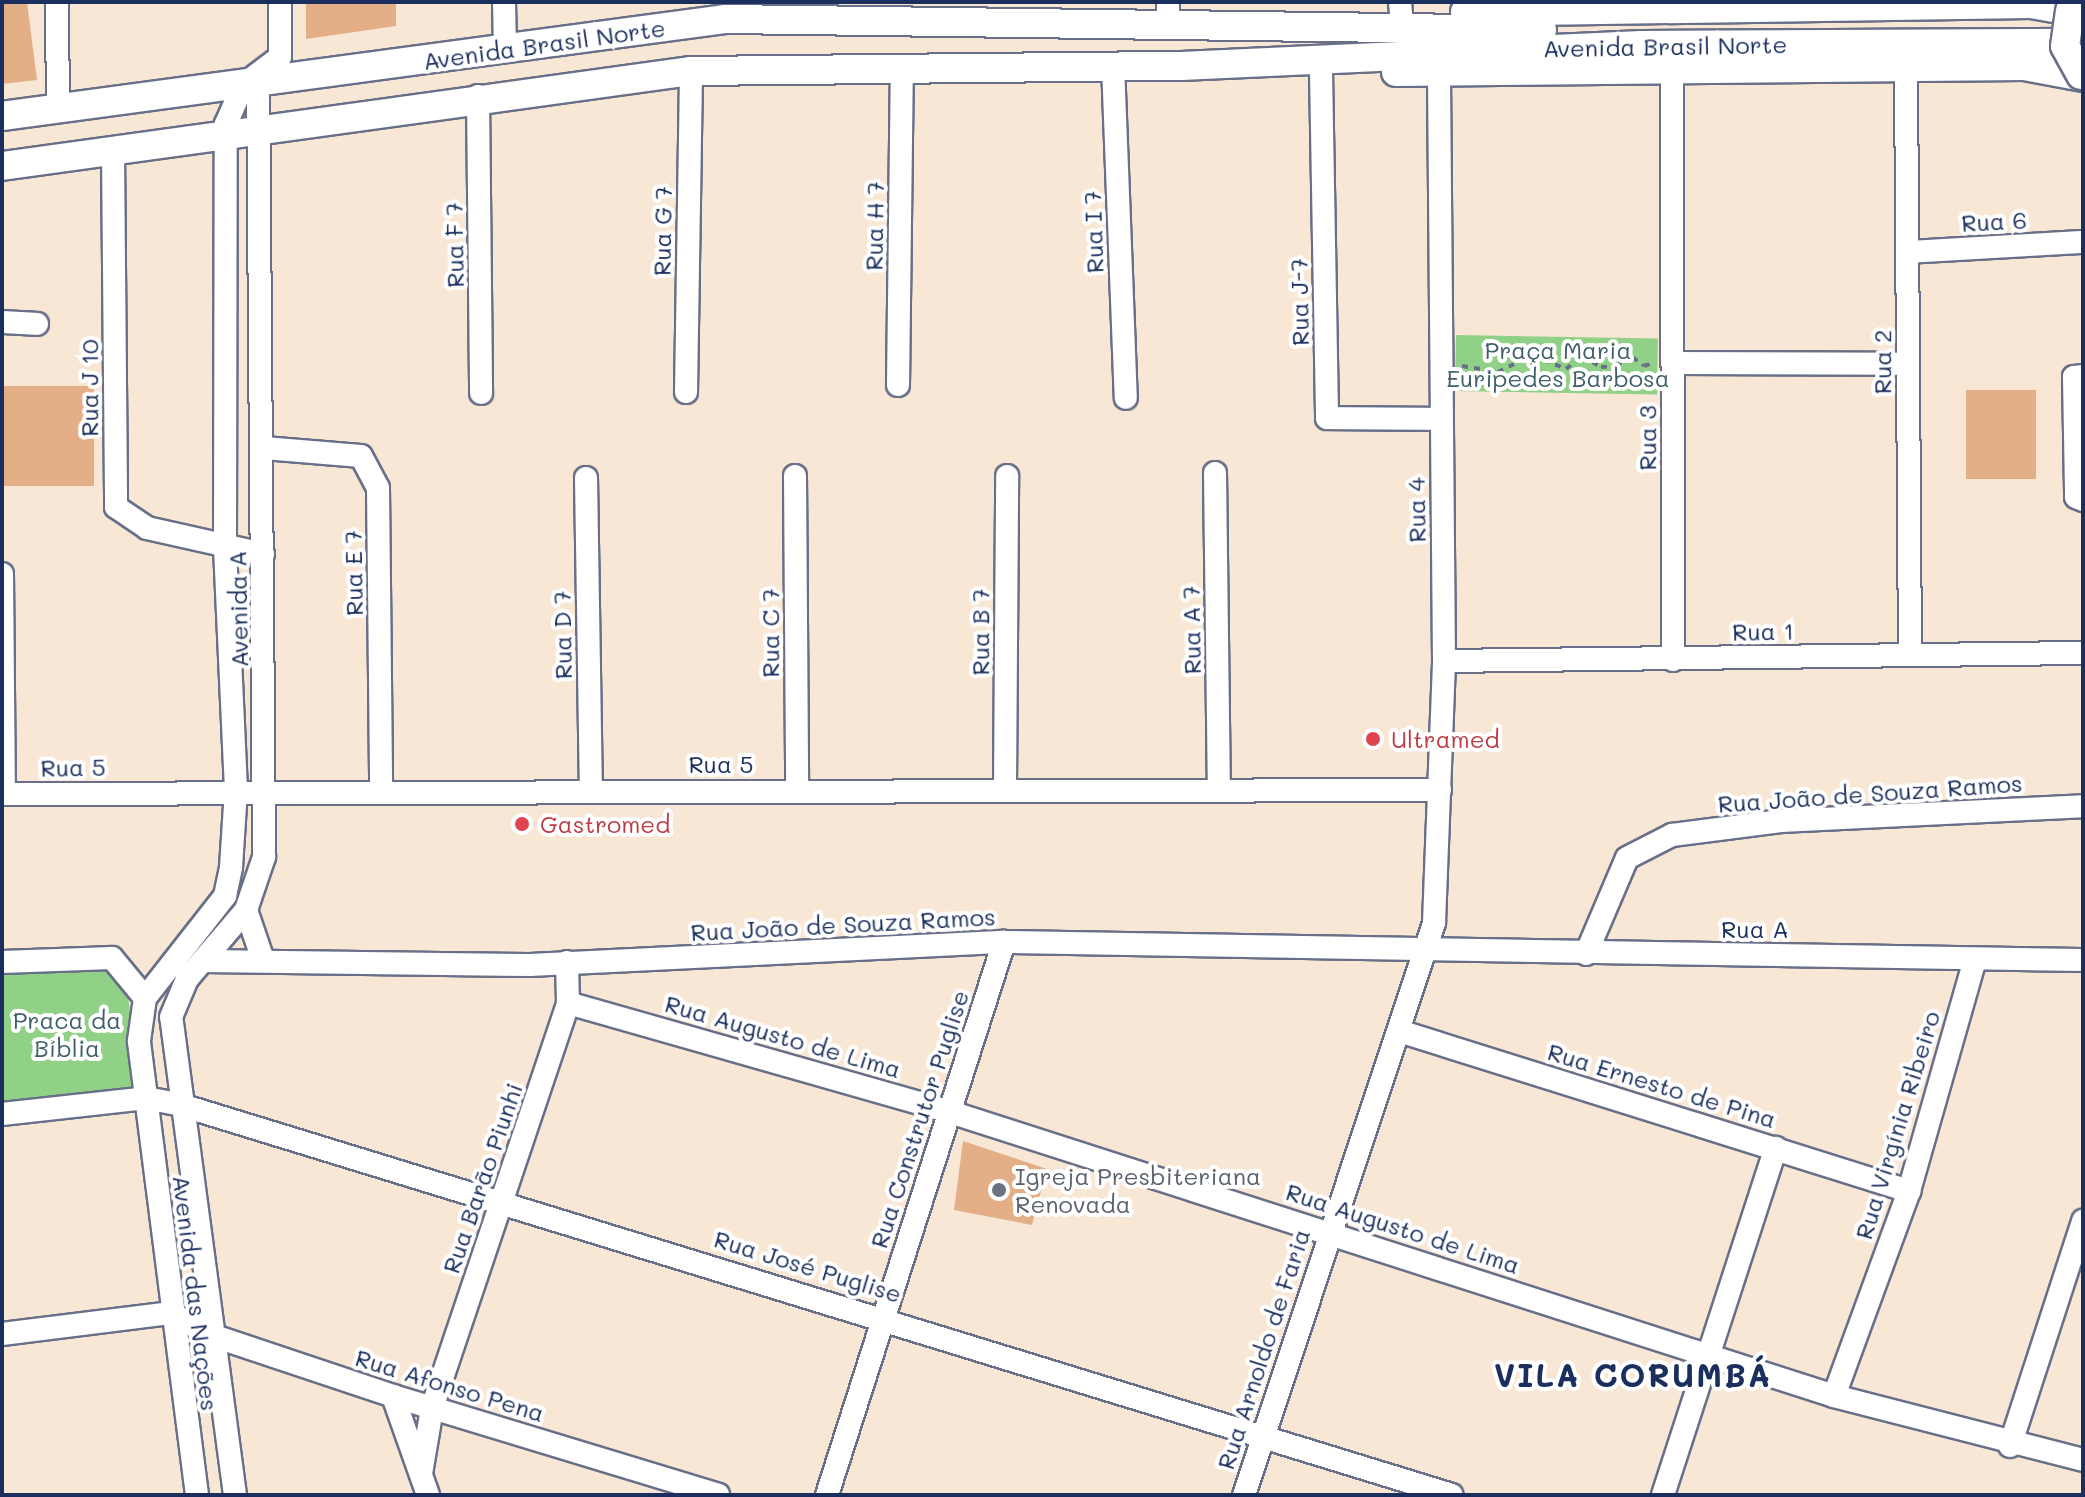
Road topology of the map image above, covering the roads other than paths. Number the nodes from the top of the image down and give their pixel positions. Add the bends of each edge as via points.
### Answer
1 (57, 2) edge
2 (280, 2) edge
3 (504, 2) edge
4 (1612, 4) edge
5 (1400, 8) edge
6 (2074, 9) edge
7 (725, 10) edge
8 (948, 12) edge
9 (1168, 12) edge
10 (1329, 24) junction
11 (2083, 43) edge
12 (505, 49) junction
13 (1248, 62) junction
14 (1113, 65) junction
15 (902, 68) junction
16 (691, 71) junction
17 (1321, 71) junction
18 (1672, 71) junction
19 (1906, 71) junction
20 (1439, 72) junction
21 (2082, 76) edge
22 (250, 84) junction
23 (478, 96) junction
24 (58, 108) junction
25 (2, 116) edge
26 (259, 132) junction
27 (226, 136) junction
28 (113, 151) junction
29 (5, 165) edge
30 (2083, 242) edge
31 (1908, 252) junction
32 (2, 322) edge
33 (37, 324) dead end
34 (1667, 362) junction
35 (1908, 364) junction
36 (2083, 376) edge
37 (898, 385) dead end
38 (686, 392) dead end
39 (481, 393) dead end
40 (1126, 398) dead end
41 (1441, 419) junction
42 (264, 448) junction
43 (1215, 473) dead end
44 (795, 476) dead end
45 (1007, 476) dead end
46 (586, 478) dead end
47 (2083, 500) edge
48 (225, 546) junction
49 (263, 554) junction
50 (2, 574) edge
51 (2083, 653) edge
52 (1910, 654) junction
53 (1673, 660) junction
54 (1444, 661) junction
55 (1219, 786) junction
56 (1005, 788) junction
57 (797, 789) junction
58 (236, 790) junction
59 (591, 790) junction
60 (1440, 790) junction
61 (381, 792) junction
62 (268, 793) junction
63 (3, 794) edge
64 (2083, 806) edge
65 (246, 910) junction
66 (1004, 942) junction
67 (1426, 947) junction
68 (1586, 954) junction
69 (1975, 959) junction
70 (263, 960) junction
71 (2083, 960) edge
72 (203, 961) junction
73 (2, 962) edge
74 (567, 962) junction
75 (145, 998) junction
76 (568, 1003) junction
77 (1399, 1031) junction
78 (146, 1098) junction
79 (181, 1105) junction
80 (947, 1111) junction
81 (2, 1114) edge
82 (1776, 1148) junction
83 (1909, 1191) junction
84 (501, 1200) junction
85 (2083, 1221) edge
86 (1329, 1230) junction
87 (170, 1313) junction
88 (883, 1316) junction
89 (2, 1334) edge
90 (211, 1335) junction
91 (1709, 1355) junction
92 (393, 1396) junction
93 (1834, 1396) junction
94 (432, 1408) junction
95 (1262, 1436) junction
96 (2010, 1446) junction
97 (2083, 1460) edge
98 (424, 1484) edge
99 (197, 1495) edge
100 (235, 1495) edge
101 (718, 1495) edge
102 (827, 1495) edge
103 (1244, 1495) edge
104 (1452, 1495) edge
105 (1663, 1495) edge

1 - 24 street
2 - 22 street via 280,57
3 - 12 street
4 - 5 main road, Avenida Brasil Norte
4 - 6 main road, Avenida Brasil Norte via 2031,4
5 - 10 main road, Avenida Brasil Norte
6 - 10 main road, Avenida Brasil Norte via 1630,31
6 - 21 main road, bridge via 2065,46
7 - 8 main road, Avenida Brasil Norte
7 - 12 main road, Avenida Brasil Norte
8 - 9 main road, Avenida Brasil Norte
9 - 10 main road, Avenida Brasil Norte
11 - 13 main road, Avenida Brasil Norte via 1642,45
12 - 22 main road, Avenida Brasil Norte
13 - 14 main road, Avenida Brasil Norte
13 - 17 main road, Avenida Brasil Norte
14 - 15 main road, Avenida Brasil Norte
14 - 40 street, Rua I 7
15 - 16 main road, Avenida Brasil Norte
15 - 37 street, Rua H 7
16 - 23 main road, Avenida Brasil Norte
16 - 38 street, Rua G 7
17 - 20 main road, Avenida Brasil Norte
17 - 41 street, Rua J-7 via 1327,418
18 - 19 main road, Avenida Brasil Norte
18 - 20 main road, Avenida Brasil Norte
18 - 34 street, Rua 3
19 - 21 main road, Avenida Brasil Norte via 2024,66
19 - 31 street, Rua 2
20 - 41 street, Rua 4
22 - 24 main road, Avenida Brasil Norte
22 - 26 street, Avenida A
22 - 27 street, Avenida A
23 - 26 main road, Avenida Brasil Norte
23 - 39 street, Rua F 7
24 - 25 main road, Avenida Brasil Norte
26 - 27 main road, Avenida Brasil Norte
26 - 42 street, Avenida A
27 - 28 main road, Avenida Brasil Norte
27 - 48 street, Avenida A
28 - 29 main road, Avenida Brasil Norte
28 - 48 street, Rua J 10 via 116,507 147,528
30 - 31 street, Rua 6
31 - 35 street, Rua 2
32 - 33 street
34 - 35 street
34 - 53 street, Rua 3
35 - 52 street, Rua 2
36 - 47 street via 2074,377 2076,497
41 - 54 street, Rua 4
42 - 49 street, Avenida A
42 - 61 street, Rua E 7 via 361,456 378,488
43 - 55 street, Rua A 7
44 - 57 street, Rua C 7
45 - 56 street, Rua B 7
46 - 59 street, Rua D 7
48 - 49 street
48 - 58 street, Avenida A
49 - 62 street, Avenida A
50 - 63 street
51 - 52 street, Rua 1
52 - 53 street, Rua 1
53 - 54 street, Rua 1
54 - 60 street, Rua 4
55 - 56 street, Rua 5
55 - 60 street, Rua 5
56 - 57 street, Rua 5
57 - 59 street, Rua 5
58 - 62 street, Rua 5
58 - 63 street, Rua 5
58 - 75 street, Avenida A via 225,896
59 - 61 street, Rua 5
60 - 67 street, Rua 4 via 1434,923
61 - 62 street, Rua 5
62 - 65 street, Avenida A via 264,857
64 - 68 street, Rua João de Souza Ramos via 1781,821 1672,835 1627,858
65 - 70 street
65 - 72 street, Avenida A
66 - 67 street, Rua João de Souza Ramos
66 - 74 street, Rua João de Souza Ramos
66 - 80 street, Rua Construtor Puglise
67 - 68 street, Rua A
67 - 77 street, Rua Arnoldo de Faria
68 - 69 street, Rua A
69 - 71 street, Rua A
69 - 83 street, Rua Virgínia Ribeiro
70 - 72 street, Rua João de Souza Ramos
70 - 74 street, Rua João de Souza Ramos
72 - 79 street, Avenida A via 174,999 171,1017
73 - 75 street via 112,958
74 - 76 street, Rua Barão Piunhi
75 - 78 street via 139,1041
76 - 80 street, Rua Augusto de Lima
76 - 84 street, Rua Barão Piunhi
77 - 82 street, Rua Ernesto de Pina
77 - 86 street, Rua Arnoldo de Faria
78 - 79 street, Rua José Puglise
78 - 81 street, Rua José Puglise
78 - 87 street, Avenida das Nações
79 - 84 street, Rua José Puglise
79 - 90 street, Avenida das Nações
80 - 86 street, Rua Augusto de Lima
80 - 88 street, Rua Construtor Puglise
82 - 83 street, Rua Ernesto de Pina
82 - 91 street
83 - 93 street, Rua Virgínia Ribeiro
84 - 88 street, Rua José Puglise
84 - 94 street, Rua Barão Piunhi
85 - 96 street
86 - 91 street, Rua Augusto de Lima
86 - 95 street, Rua Arnoldo de Faria
87 - 89 street
87 - 90 street, Rua Afonso Pena
87 - 99 street, Avenida das Nações
88 - 95 street, Rua José Puglise
88 - 102 street, Rua Construtor Puglise
90 - 92 street, Rua Afonso Pena
90 - 100 street, Avenida das Nações
91 - 93 street, Rua Augusto de Lima
91 - 105 street
92 - 94 street, Rua Afonso Pena
92 - 98 street
93 - 96 street, Rua Augusto de Lima
94 - 98 street, Rua Barão Piunhi
94 - 101 street, Rua Afonso Pena
95 - 103 street, Rua Arnoldo de Faria
95 - 104 street, Rua José Puglise
96 - 97 street, Rua Augusto de Lima

